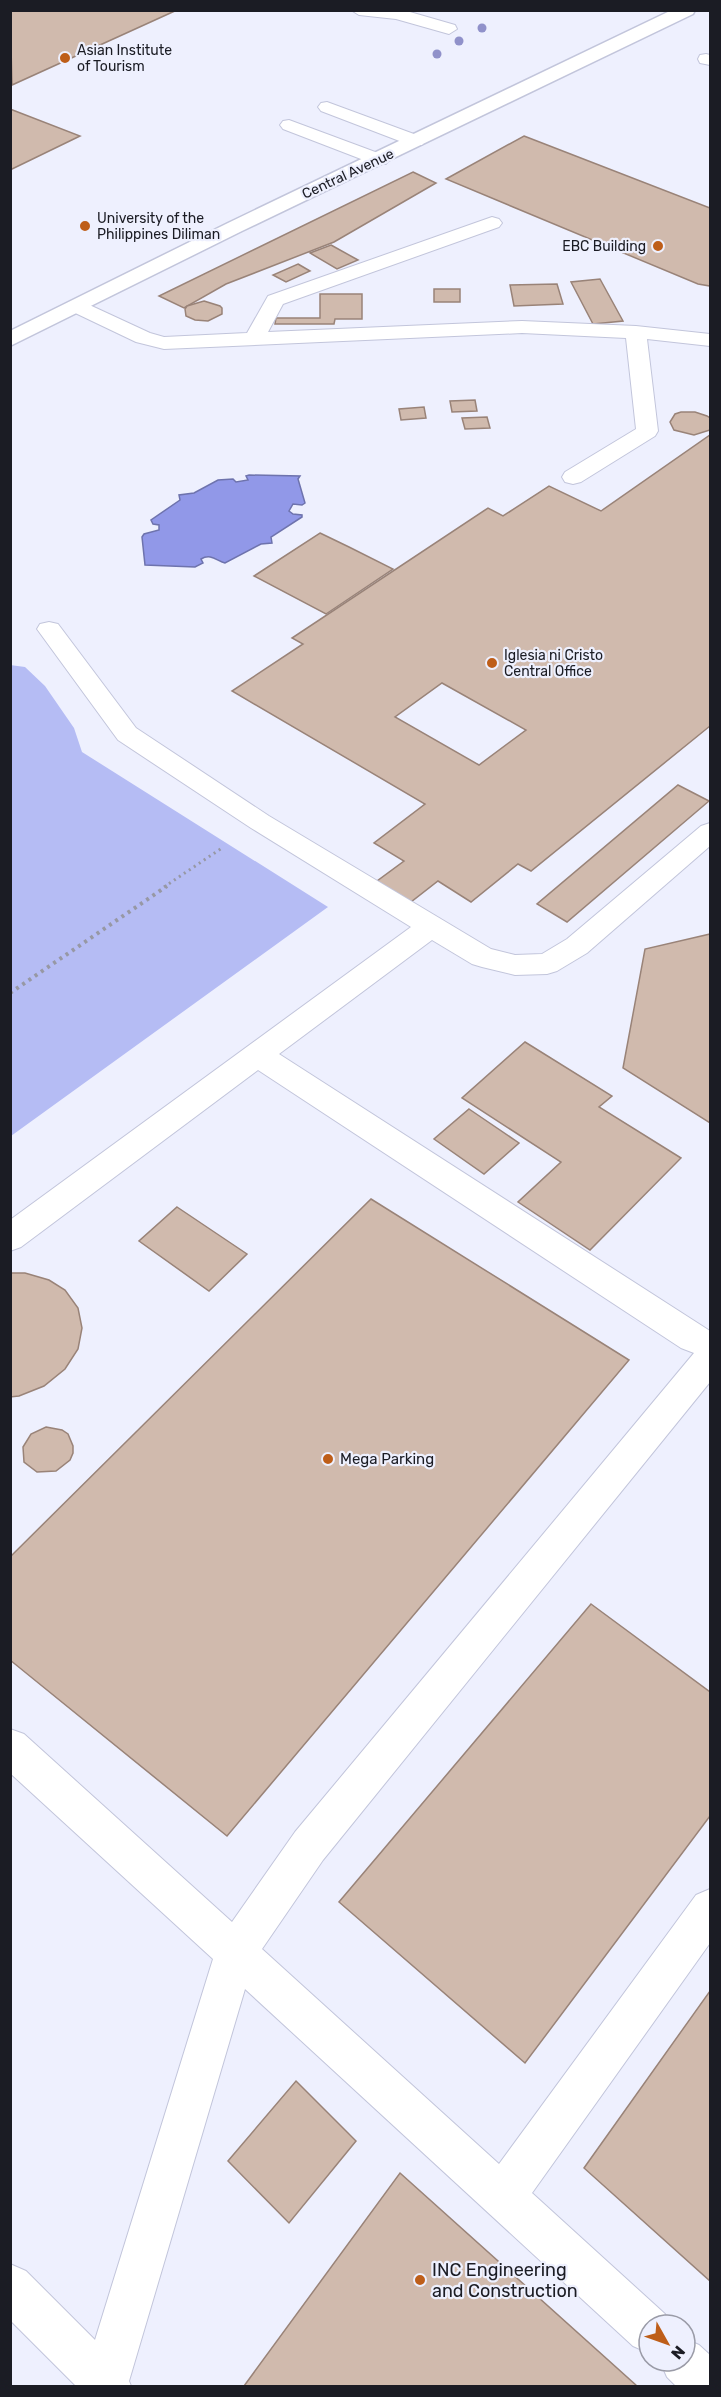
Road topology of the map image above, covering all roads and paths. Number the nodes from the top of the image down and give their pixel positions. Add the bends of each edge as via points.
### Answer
1 (687, 10) edge
2 (362, 11) edge
3 (388, 29) dead end
4 (449, 29) dead end
5 (327, 107) dead end
6 (289, 125) dead end
7 (416, 141) junction
8 (380, 160) junction
9 (492, 223) dead end
10 (76, 306) junction
11 (636, 333) junction
12 (254, 339) junction
13 (711, 339) edge
14 (10, 340) edge
15 (573, 477) dead end
16 (49, 629) dead end
17 (260, 822) junction
18 (711, 832) edge
19 (430, 927) junction
20 (10, 993) edge
21 (258, 1055) junction
22 (10, 1238) edge
23 (711, 1345) edge
24 (711, 1358) edge
25 (10, 1747) edge
26 (711, 1909) edge
27 (236, 1953) junction
28 (503, 2196) junction
29 (10, 2287) edge
30 (637, 2319) edge
31 (696, 2373) edge
32 (106, 2385) edge
33 (710, 2386) edge

1 - 7 main road, Central Avenue
2 - 3 lane
2 - 4 lane via 397,14
5 - 7 lane
6 - 8 lane
7 - 8 main road, Central Avenue
8 - 10 main road, Central Avenue
9 - 12 lane via 275,300
10 - 12 lane via 143,338 164,343
10 - 14 main road, Central Avenue
11 - 12 lane via 522,327
11 - 13 lane
11 - 15 lane via 646,431
16 - 17 lane via 127,734
17 - 19 lane
17 - 20 path
18 - 19 lane via 577,946 547,964 514,965 482,957
19 - 21 lane
21 - 22 lane
21 - 23 lane via 693,1338
24 - 27 lane via 309,1846
25 - 27 lane
26 - 28 lane
27 - 28 lane
27 - 32 lane
28 - 30 lane
29 - 32 lane
31 - 33 lane

